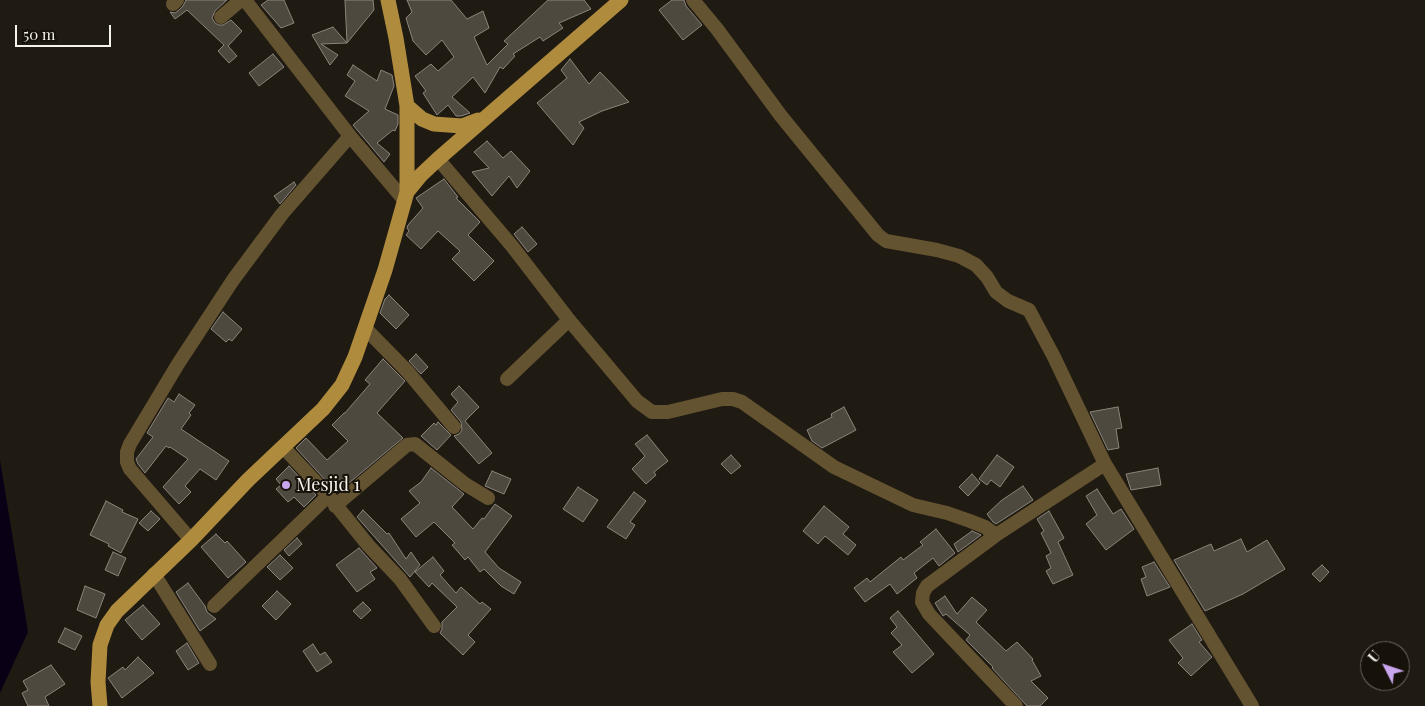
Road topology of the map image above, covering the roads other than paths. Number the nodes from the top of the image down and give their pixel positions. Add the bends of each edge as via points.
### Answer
1 (241, 0) edge
2 (245, 0) edge
3 (388, 0) edge
4 (621, 0) edge
5 (693, 0) edge
6 (221, 17) dead end
7 (407, 106) junction
8 (484, 118) junction
9 (350, 136) junction
10 (438, 158) junction
11 (406, 197) junction
12 (569, 320) junction
13 (365, 328) junction
14 (507, 379) dead end
15 (454, 427) dead end
16 (283, 447) junction
17 (1105, 464) junction
18 (488, 498) dead end
19 (332, 501) junction
20 (996, 535) junction
21 (191, 540) junction
22 (154, 574) junction
23 (214, 606) dead end
24 (434, 626) dead end
25 (210, 664) dead end
26 (100, 706) edge
27 (1016, 706) edge
28 (1252, 706) edge

1 - 6 street
2 - 9 street
3 - 7 main road
4 - 8 main road
5 - 17 street via 781,116 878,235 886,241 960,256 976,266 996,292 1029,310
7 - 8 main road via 434,124 462,126
7 - 11 main road
8 - 10 main road
9 - 11 street
9 - 21 street via 282,214 233,280 130,444 127,462 130,469
10 - 11 main road
10 - 12 street
11 - 13 main road
12 - 14 street
12 - 20 street via 637,401 652,412 668,412 722,399 742,402 834,467 913,505 970,521
13 - 15 street via 408,372
13 - 16 main road via 342,385 323,410
16 - 19 street
16 - 21 main road
17 - 20 street
17 - 28 street
18 - 19 street via 415,444 407,445
19 - 23 street
19 - 24 street via 400,579
20 - 27 street via 927,586 922,602 929,614
21 - 22 main road
22 - 25 street
22 - 26 main road via 107,625 100,645

